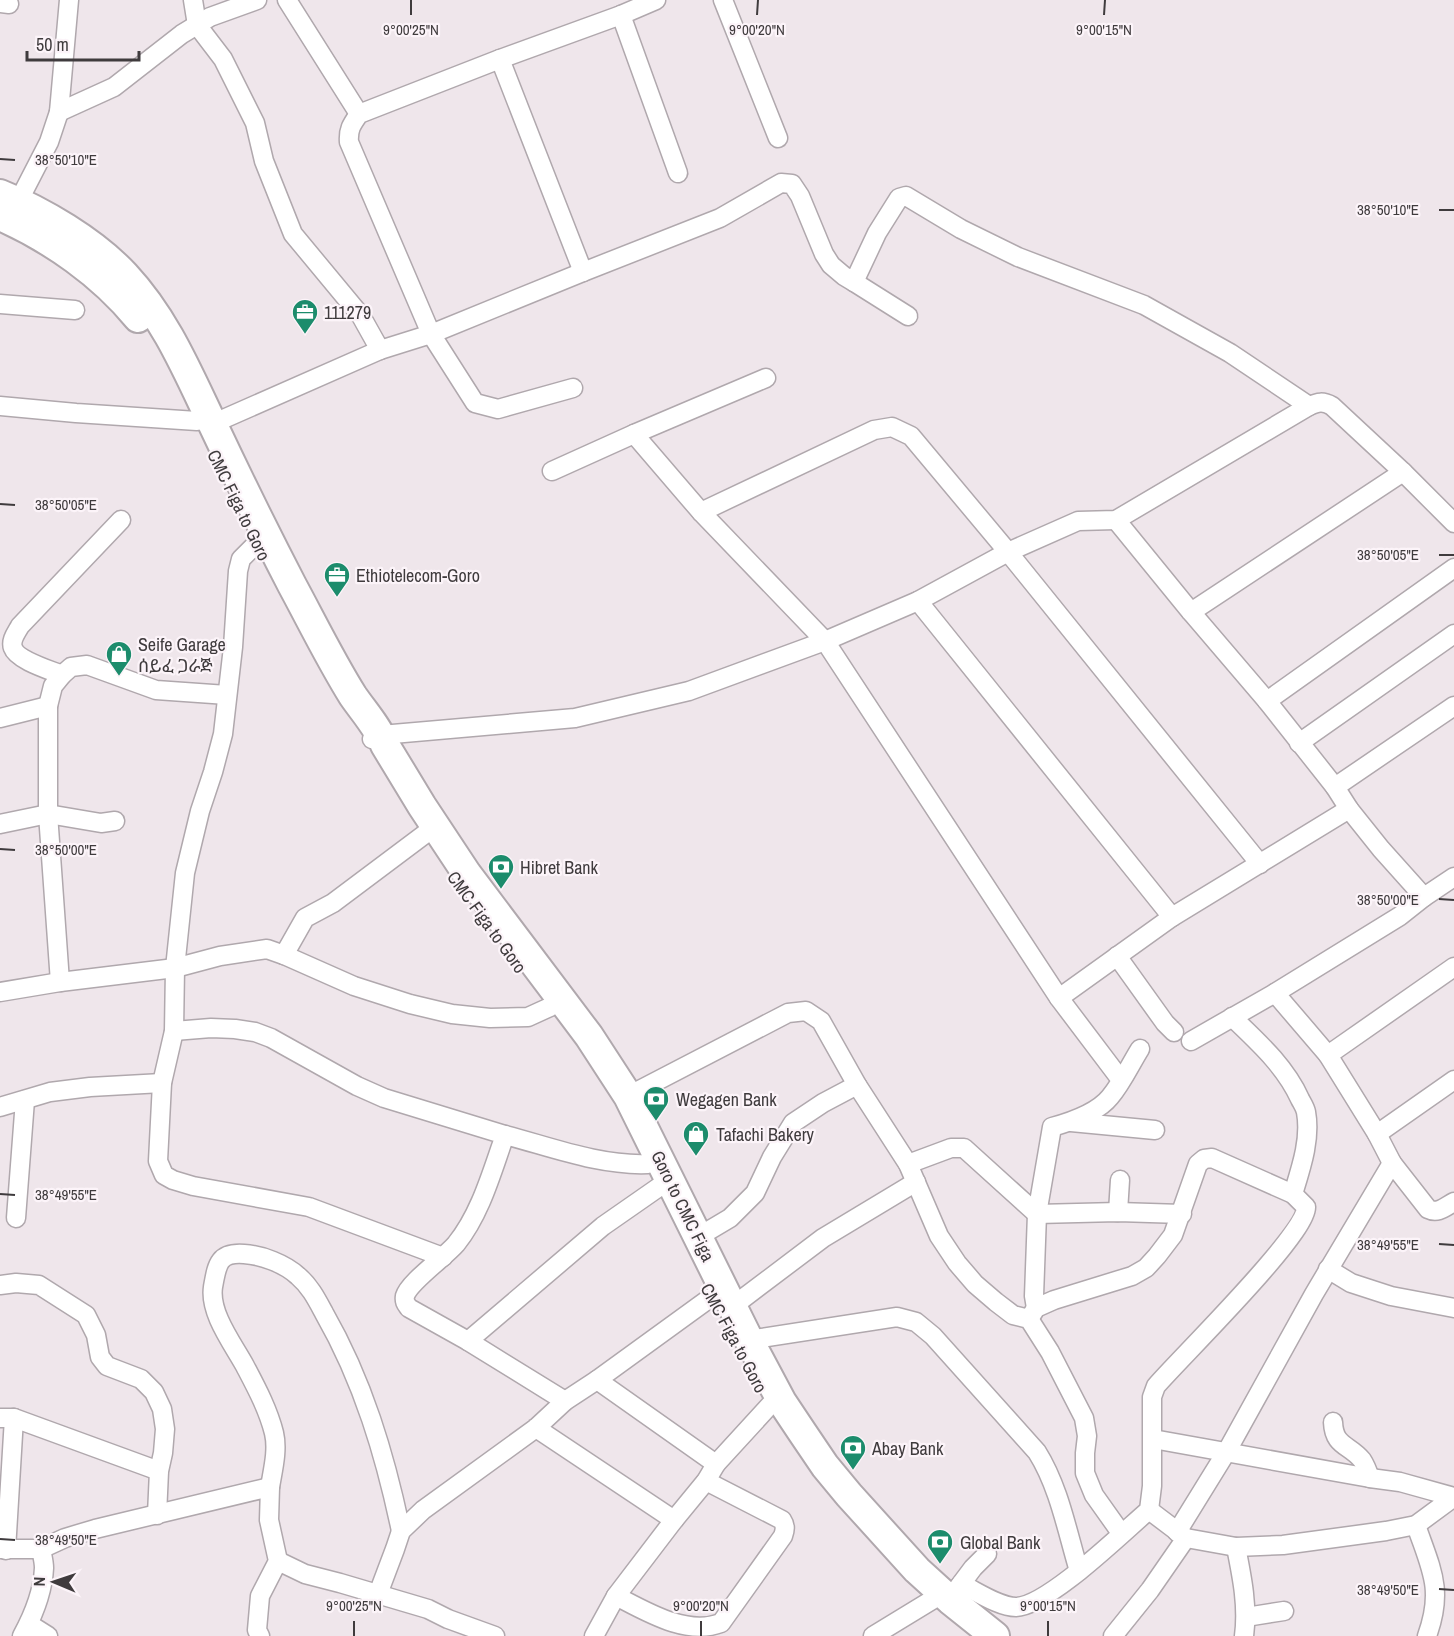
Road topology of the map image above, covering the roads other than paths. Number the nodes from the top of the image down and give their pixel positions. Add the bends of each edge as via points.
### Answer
1 (69, 0) edge
2 (193, 0) edge
3 (257, 0) edge
4 (287, 0) edge
5 (656, 0) edge
6 (723, 0) edge
7 (621, 15) junction
8 (197, 25) junction
9 (500, 59) junction
10 (59, 112) junction
11 (359, 114) junction
12 (778, 138) dead end
13 (678, 173) dead end
14 (7, 208) edge
15 (583, 272) junction
16 (854, 282) junction
17 (0, 304) edge
18 (75, 310) dead end
19 (908, 316) dead end
20 (431, 334) junction
21 (380, 350) junction
22 (766, 378) dead end
23 (573, 388) dead end
24 (0, 406) edge
25 (1309, 406) junction
26 (204, 414) junction
27 (634, 434) junction
28 (552, 471) dead end
29 (1403, 472) junction
30 (701, 512) junction
31 (121, 520) dead end
32 (1116, 520) junction
33 (1454, 523) edge
34 (256, 544) junction
35 (1008, 552) junction
36 (1454, 568) edge
37 (918, 601) junction
38 (1191, 612) junction
39 (1454, 634) edge
40 (825, 641) junction
41 (62, 675) junction
42 (226, 694) junction
43 (1267, 701) junction
44 (48, 706) junction
45 (1454, 706) edge
46 (0, 718) edge
47 (374, 738) junction
48 (1299, 743) junction
49 (1335, 787) junction
50 (1349, 809) junction
51 (48, 814) junction
52 (115, 822) dead end
53 (0, 824) edge
54 (425, 834) junction
55 (1260, 864) junction
56 (1454, 877) edge
57 (1424, 897) junction
58 (1172, 917) junction
59 (284, 955) junction
60 (1117, 956) junction
61 (1454, 967) edge
62 (175, 968) junction
63 (60, 982) junction
64 (0, 992) edge
65 (1275, 993) junction
66 (1059, 999) junction
67 (550, 1006) junction
68 (1232, 1017) junction
69 (174, 1031) junction
70 (1174, 1032) dead end
71 (1191, 1041) dead end
72 (1140, 1049) dead end
73 (1328, 1055) junction
74 (1121, 1080) junction
75 (1454, 1080) edge
76 (162, 1083) junction
77 (857, 1084) junction
78 (628, 1096) junction
79 (25, 1100) junction
80 (0, 1107) edge
81 (1071, 1122) junction
82 (1155, 1130) dead end
83 (1377, 1134) junction
84 (505, 1135) junction
85 (1392, 1163) junction
86 (908, 1164) junction
87 (653, 1176) junction
88 (1120, 1180) dead end
89 (916, 1182) junction
90 (1293, 1194) junction
91 (1454, 1202) edge
92 (1119, 1212) junction
93 (1037, 1214) junction
94 (1182, 1214) junction
95 (16, 1218) dead end
96 (698, 1237) junction
97 (443, 1257) junction
98 (1328, 1269) junction
99 (0, 1285) edge
100 (722, 1302) junction
101 (1454, 1308) edge
102 (1033, 1313) junction
103 (749, 1340) junction
104 (468, 1341) junction
105 (597, 1380) junction
106 (565, 1401) junction
107 (770, 1405) junction
108 (7, 1418) edge
109 (1333, 1422) dead end
110 (536, 1428) junction
111 (1153, 1439) junction
112 (1227, 1451) junction
113 (716, 1464) junction
114 (159, 1472) junction
115 (1370, 1478) junction
116 (706, 1481) junction
117 (270, 1487) junction
118 (1149, 1510) junction
119 (157, 1515) junction
120 (674, 1520) junction
121 (1416, 1525) junction
122 (401, 1531) junction
123 (1121, 1533) junction
124 (1181, 1535) junction
125 (1236, 1547) junction
126 (41, 1548) junction
127 (3, 1550) edge
128 (987, 1554) dead end
129 (278, 1561) junction
130 (1079, 1571) junction
131 (378, 1594) junction
132 (945, 1594) junction
133 (616, 1596) junction
134 (1284, 1611) dead end
135 (1246, 1617) junction
136 (448, 1627) edge
137 (26, 1630) edge
138 (977, 1633) edge
139 (48, 1636) edge
140 (260, 1636) edge
141 (495, 1636) edge
142 (594, 1636) edge
143 (873, 1636) edge
144 (1113, 1636) edge
145 (1244, 1636) edge
146 (1427, 1636) edge

1 - 10 street
2 - 8 street
3 - 8 street
4 - 11 street
5 - 7 street
6 - 12 street
7 - 9 street
7 - 13 street
8 - 10 street via 114,87
8 - 21 street via 223,59 255,123 264,161 293,234 361,316
9 - 11 street
9 - 15 street
10 - 14 street via 49,142
11 - 20 street via 348,133 349,142
14 - 26 main road, CMC Figa to Goro via 94,274 131,310 147,329 180,386
15 - 16 street via 720,218 781,183 792,184 800,196 831,265
15 - 20 street
16 - 19 street
16 - 25 street via 889,213 899,198 906,196 961,230 1144,305 1230,353
17 - 18 street
20 - 21 street
20 - 23 street via 475,404 498,409
21 - 26 street
22 - 27 street
24 - 26 street via 85,414
25 - 29 street via 1325,402 1332,406
25 - 32 street
26 - 34 main road, CMC Figa to Goro
26 - 47 main road
27 - 28 street
27 - 30 street
29 - 33 street
29 - 38 street
30 - 35 street via 874,430 892,428 911,436
30 - 40 street
31 - 41 street via 20,626 13,639 19,656
32 - 35 street via 1078,521
32 - 38 street
34 - 42 street via 241,559 238,571
34 - 47 main road, CMC Figa to Goro via 352,717
35 - 37 street
35 - 55 street
36 - 43 street
37 - 40 street
37 - 58 street
38 - 43 street
39 - 48 street
40 - 47 street via 689,691 575,718
40 - 66 street
41 - 42 street via 71,668 87,665 156,690
41 - 44 street via 53,686
42 - 62 street via 224,734 185,873
43 - 48 street
44 - 46 street
44 - 51 street
45 - 49 street
47 - 54 main road, CMC Figa to Goro
47 - 78 main road, Goro to CMC Figa via 385,746 467,873 589,1036
48 - 49 street
49 - 50 street
50 - 55 street
50 - 57 street
51 - 52 street via 101,824
51 - 53 street
51 - 63 street
54 - 59 street via 333,903 305,918
54 - 67 main road, CMC Figa to Goro
55 - 58 street
56 - 57 street
57 - 65 street
58 - 60 street
59 - 62 street via 267,949 250,951
59 - 67 street via 354,986 452,1014 528,1017
60 - 66 street
60 - 70 street
61 - 73 street
62 - 63 street
62 - 69 street
63 - 64 street
65 - 68 street
65 - 73 street
66 - 74 street
67 - 87 main road, CMC Figa to Goro via 598,1071
68 - 71 street
68 - 90 street via 1269,1051 1296,1089 1306,1111 1304,1156
69 - 76 street
69 - 84 street via 255,1032 384,1098
72 - 74 street
73 - 83 street
74 - 81 street via 1109,1099
75 - 83 street
76 - 79 street via 90,1087
76 - 97 street via 158,1161 164,1175 193,1186 309,1207
77 - 78 street via 821,1021 806,1011 788,1013
77 - 86 street
77 - 96 street via 793,1123 755,1193 730,1218
78 - 96 main road, Goro to CMC Figa
79 - 80 street
79 - 95 street
81 - 82 street
81 - 93 street via 1052,1127
83 - 85 street
84 - 87 street
84 - 97 street via 468,1226
85 - 91 street via 1428,1209 1440,1211
85 - 98 street
86 - 89 street
86 - 93 street via 951,1148 964,1148
87 - 100 main road, CMC Figa to Goro
87 - 104 street via 603,1226
88 - 92 street
89 - 100 street
89 - 102 street via 939,1236 975,1284 1013,1314
90 - 94 street via 1212,1158 1204,1159 1194,1174
90 - 111 street via 1306,1207 1303,1219 1273,1260 1156,1386 1152,1397
92 - 93 street
92 - 94 street
93 - 102 street
94 - 102 street via 1167,1244 1146,1268 1054,1300
96 - 100 main road, Goro to CMC Figa
97 - 104 street via 412,1284 405,1303
98 - 101 street via 1351,1283 1381,1293
98 - 112 street
99 - 114 street via 39,1286 86,1315 96,1335 100,1357 107,1366 141,1379 154,1392 165,1429
100 - 103 main road, Goro to CMC Figa
100 - 105 street
100 - 107 main road, CMC Figa to Goro
102 - 123 street via 1084,1418 1085,1473 1094,1495
103 - 130 street via 897,1317 916,1322 933,1336 1047,1467
103 - 132 main road, Goro to CMC Figa via 782,1402 825,1466 871,1521
104 - 106 street
105 - 106 street
105 - 113 street
106 - 110 street
107 - 113 street
107 - 132 main road, CMC Figa to Goro via 815,1472 866,1533
108 - 114 street
108 - 127 street
109 - 115 street via 1334,1434 1360,1458
110 - 120 street
110 - 122 street via 423,1510
111 - 112 street
111 - 118 street
112 - 115 street
112 - 124 street
113 - 116 street
114 - 119 street
115 - 121 street via 1454,1497
116 - 120 street
116 - 133 street via 785,1524 783,1536 722,1623 703,1628 678,1625
117 - 119 street
117 - 122 street via 274,1435 266,1408 215,1310 217,1266 232,1253 254,1254 285,1266 311,1291 354,1372 389,1478
117 - 129 street via 269,1520
118 - 123 street
118 - 124 street
119 - 126 street via 95,1529
120 - 133 street
121 - 125 street via 1283,1545
121 - 146 street via 1436,1591
122 - 131 street
123 - 130 street
124 - 125 street
124 - 144 street via 1150,1590
125 - 135 street
126 - 127 street
126 - 137 street via 42,1585
128 - 132 street
129 - 131 street via 305,1574
129 - 140 street via 260,1596
130 - 132 street via 1054,1589 1017,1607
131 - 136 street via 428,1610
132 - 138 main road, CMC Figa to Goro
132 - 143 street
133 - 142 street
134 - 135 street
135 - 145 street
136 - 141 street
137 - 139 street

